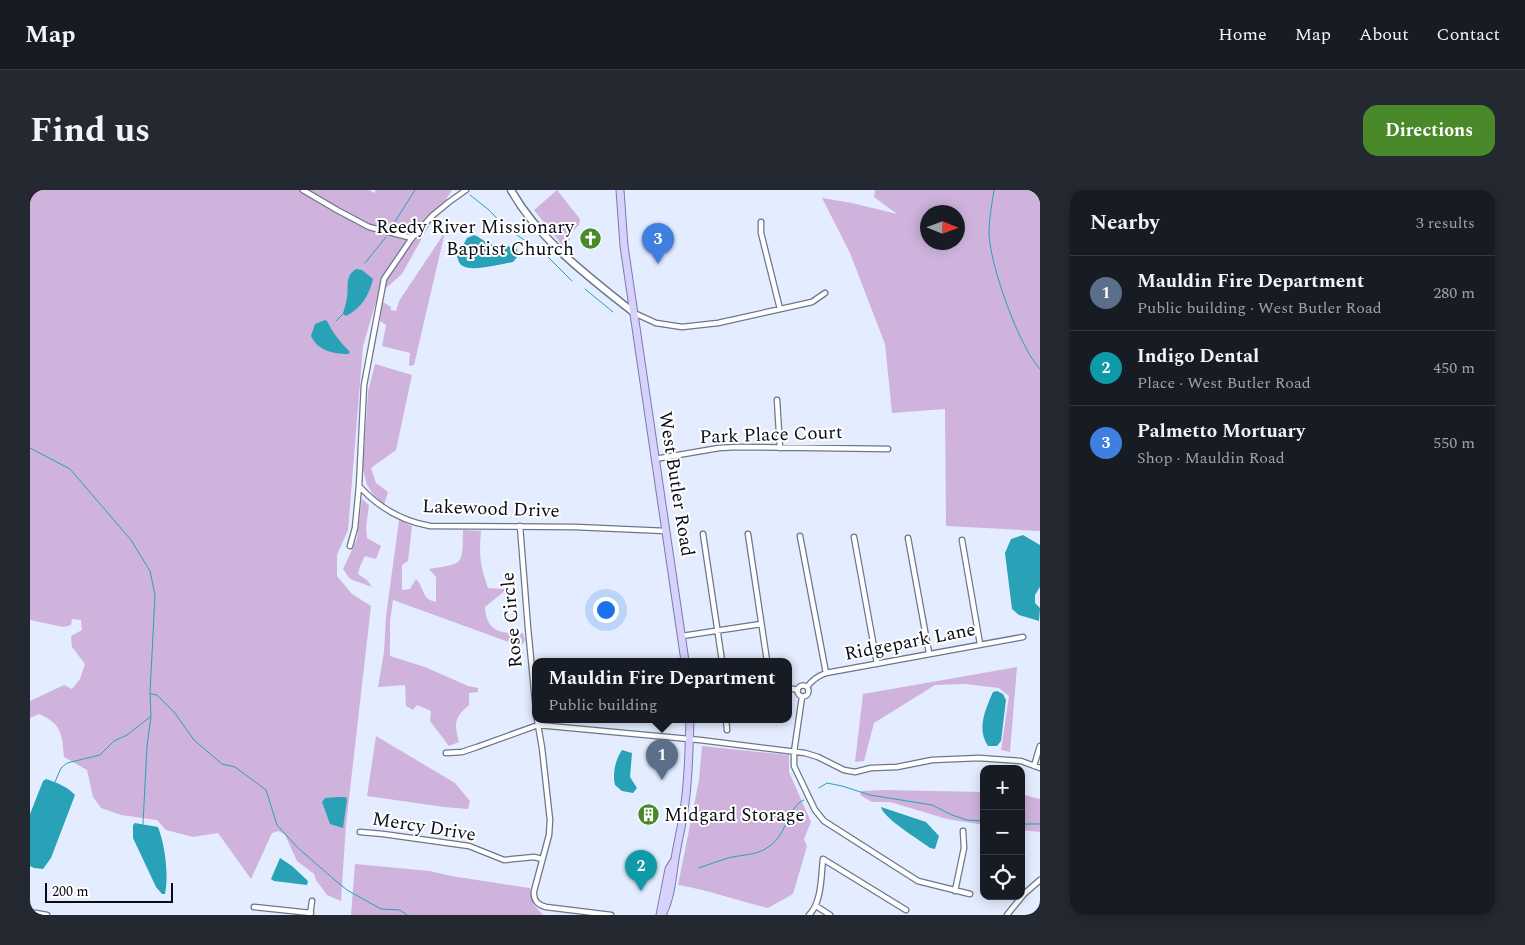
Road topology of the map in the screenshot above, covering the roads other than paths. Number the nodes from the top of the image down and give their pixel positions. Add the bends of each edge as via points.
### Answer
1 (303, 190) edge
2 (466, 190) edge
3 (511, 190) edge
4 (620, 190) edge
5 (761, 222) dead end
6 (412, 238) junction
7 (825, 293) dead end
8 (780, 309) junction
9 (633, 312) junction
10 (777, 400) dead end
11 (780, 448) junction
12 (888, 449) dead end
13 (656, 459) junction
14 (359, 486) junction
15 (520, 526) junction
16 (666, 531) junction
17 (703, 534) dead end
18 (748, 534) dead end
19 (800, 536) dead end
20 (854, 537) dead end
21 (908, 538) dead end
22 (962, 540) dead end
23 (350, 546) dead end
24 (761, 624) junction
25 (718, 631) junction
26 (682, 636) junction
27 (1023, 637) dead end
28 (980, 644) junction
29 (929, 654) junction
30 (685, 658) edge
31 (722, 658) edge
32 (767, 658) edge
33 (876, 664) junction
34 (532, 670) edge
35 (826, 673) junction
36 (807, 687) junction
37 (792, 689) edge
38 (798, 690) junction
39 (802, 697) junction
40 (690, 723) edge
41 (726, 723) edge
42 (538, 725) junction
43 (726, 730) dead end
44 (689, 739) junction
45 (1040, 746) edge
46 (794, 752) junction
47 (446, 753) dead end
48 (1034, 766) junction
49 (1040, 768) edge
50 (963, 831) dead end
51 (360, 832) dead end
52 (542, 859) junction
53 (1040, 880) edge
54 (955, 891) junction
55 (970, 894) dead end
56 (312, 901) dead end
57 (816, 906) junction
58 (254, 907) dead end
59 (906, 910) dead end
60 (30, 912) edge
61 (311, 914) edge
62 (47, 915) edge
63 (611, 915) edge
64 (661, 915) edge
65 (809, 915) edge
66 (830, 915) edge
67 (1007, 915) edge

1 - 6 street via 369,227
2 - 6 street via 438,210
3 - 9 main road via 553,244
4 - 9 main road, West Butler Road via 621,226
5 - 8 street
6 - 14 street via 388,271 381,288 364,385
7 - 8 street via 812,302
8 - 9 street via 718,323 682,327 656,323
9 - 13 main road, West Butler Road
10 - 11 street
11 - 12 street, Park Place Court
11 - 13 street, Park Place Court via 719,448
13 - 16 main road, West Butler Road
14 - 15 street, Lakewood Drive via 385,510 420,524
14 - 23 street via 356,528
15 - 16 street, Lakewood Drive
15 - 34 street, Rose Circle
16 - 26 main road, West Butler Road
17 - 25 street
18 - 24 street
19 - 35 street
20 - 33 street
21 - 29 street
22 - 28 street
24 - 25 street
24 - 32 street
25 - 26 street
25 - 31 street
26 - 30 main road, West Butler Road
27 - 28 street, Ridgepark Lane
28 - 29 street, Ridgepark Lane
29 - 33 street, Ridgepark Lane
33 - 35 street, Ridgepark Lane
35 - 36 street, Ridgepark Lane
36 - 38 street via 802,686
36 - 39 street via 809,693
37 - 38 street
38 - 39 street
39 - 46 street
40 - 44 main road
41 - 43 street
42 - 44 street
42 - 47 street via 462,752
42 - 52 street via 550,820
44 - 46 street
44 - 64 main road via 685,802 674,872
45 - 48 street
46 - 48 street via 818,757 849,771 932,760 979,758 1007,759
46 - 54 street via 794,766 814,810 824,821 918,882
48 - 49 street
50 - 54 street via 964,848
51 - 52 street, Mercy Drive via 469,846 504,860
52 - 63 street via 534,893 539,905
53 - 67 street
54 - 55 street
56 - 61 street
57 - 59 street via 823,859
57 - 65 street
57 - 66 street
58 - 61 street
60 - 62 street

